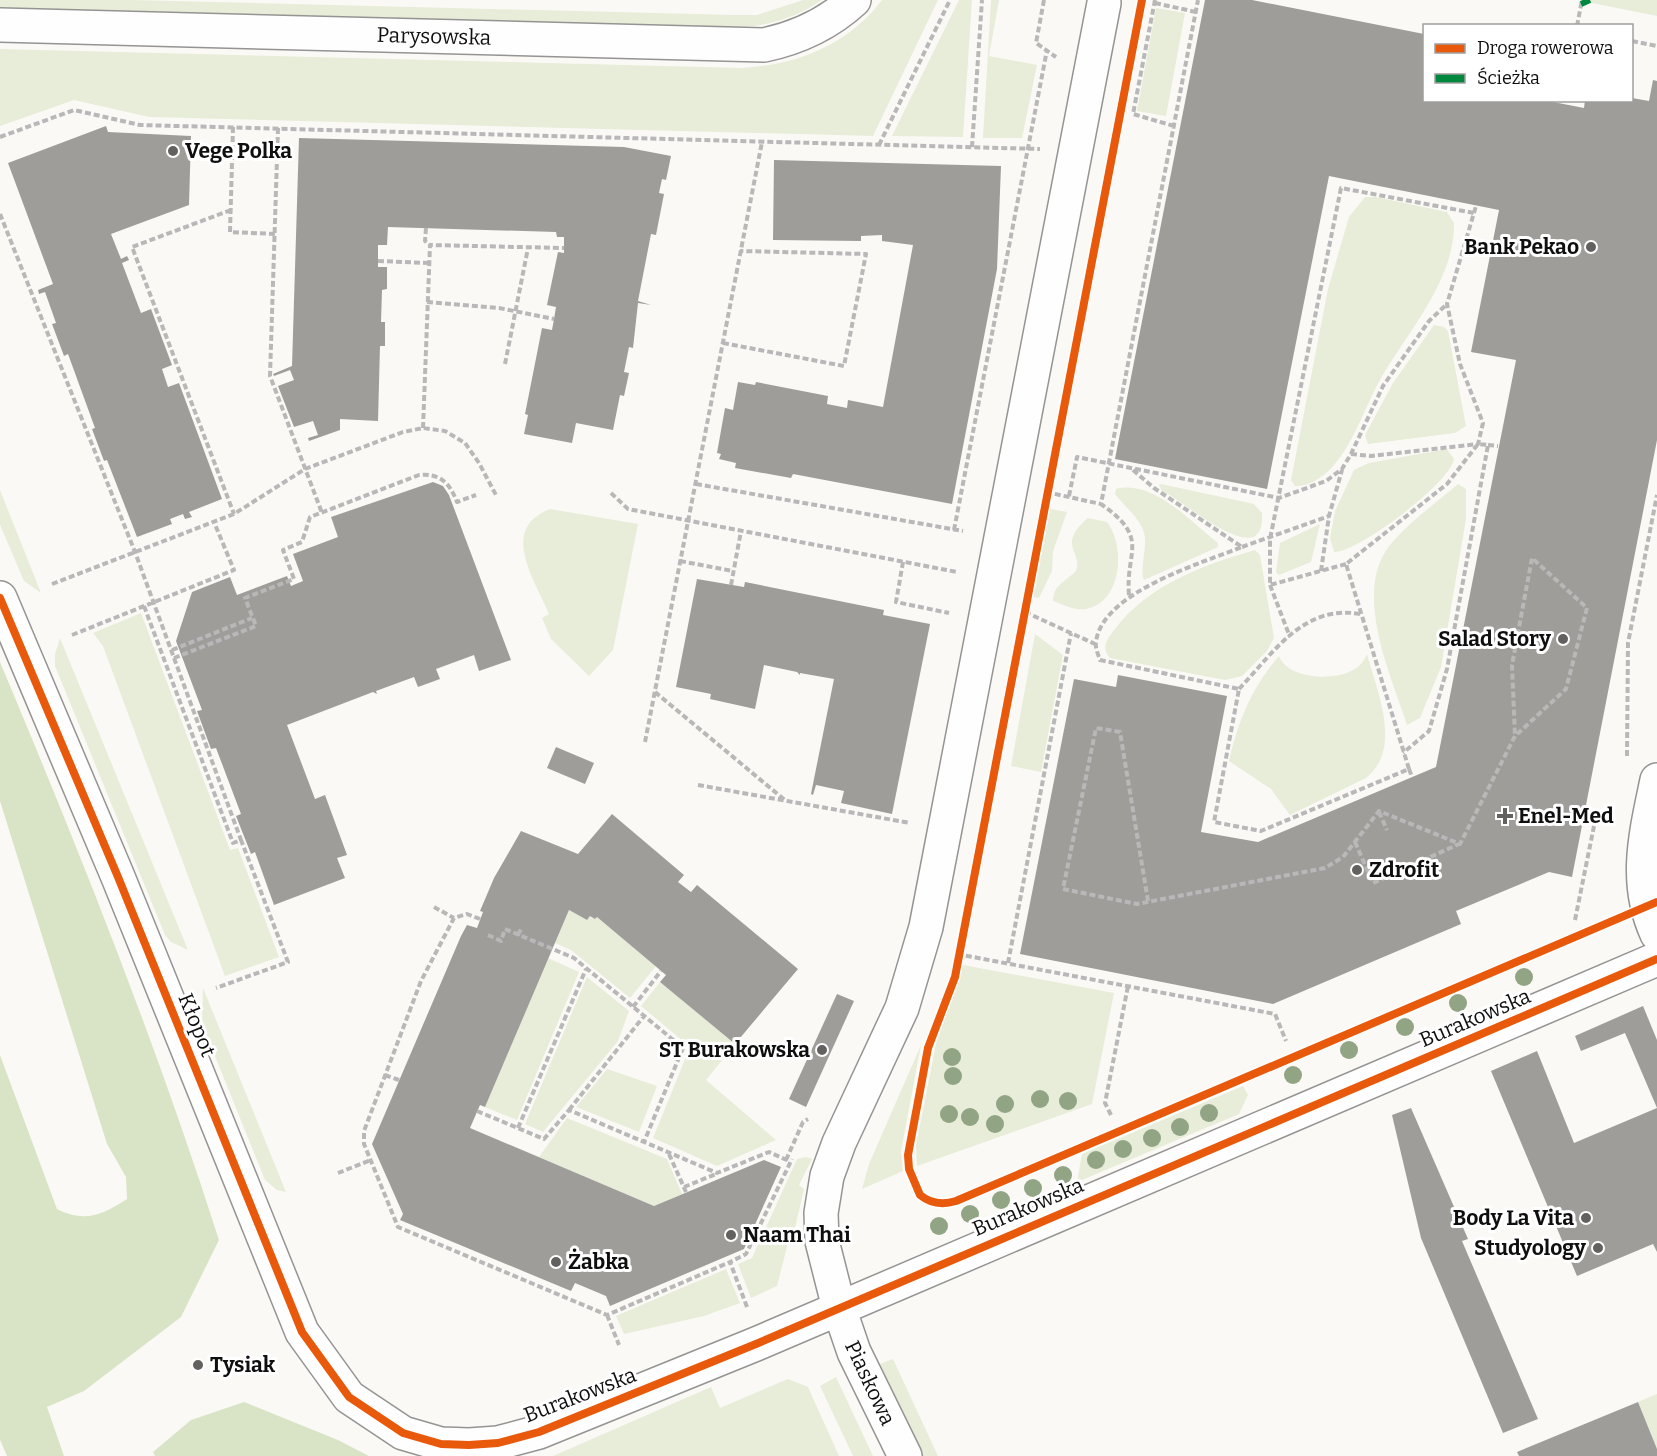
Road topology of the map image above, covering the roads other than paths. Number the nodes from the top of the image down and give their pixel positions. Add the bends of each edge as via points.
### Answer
1 (854, 0) edge
2 (1104, 3) dead end
3 (0, 26) edge
4 (0, 598) edge
5 (1657, 780) edge
6 (1657, 934) edge
7 (1657, 959) edge
8 (839, 1308) junction
9 (403, 1433) joint
10 (904, 1456) edge

1 - 3 street, Parysowska via 840,13 791,39 764,45
2 - 8 street, Piaskowa via 926,927 902,1008 827,1176 821,1213 822,1241
4 - 9 street, Kłopot via 302,1332 349,1397
5 - 6 street via 1644,845 1643,872 1645,902
7 - 8 street, Burakowska
8 - 9 street, Burakowska via 539,1432 498,1443 469,1445 441,1444
8 - 10 street, Piaskowa via 854,1352

